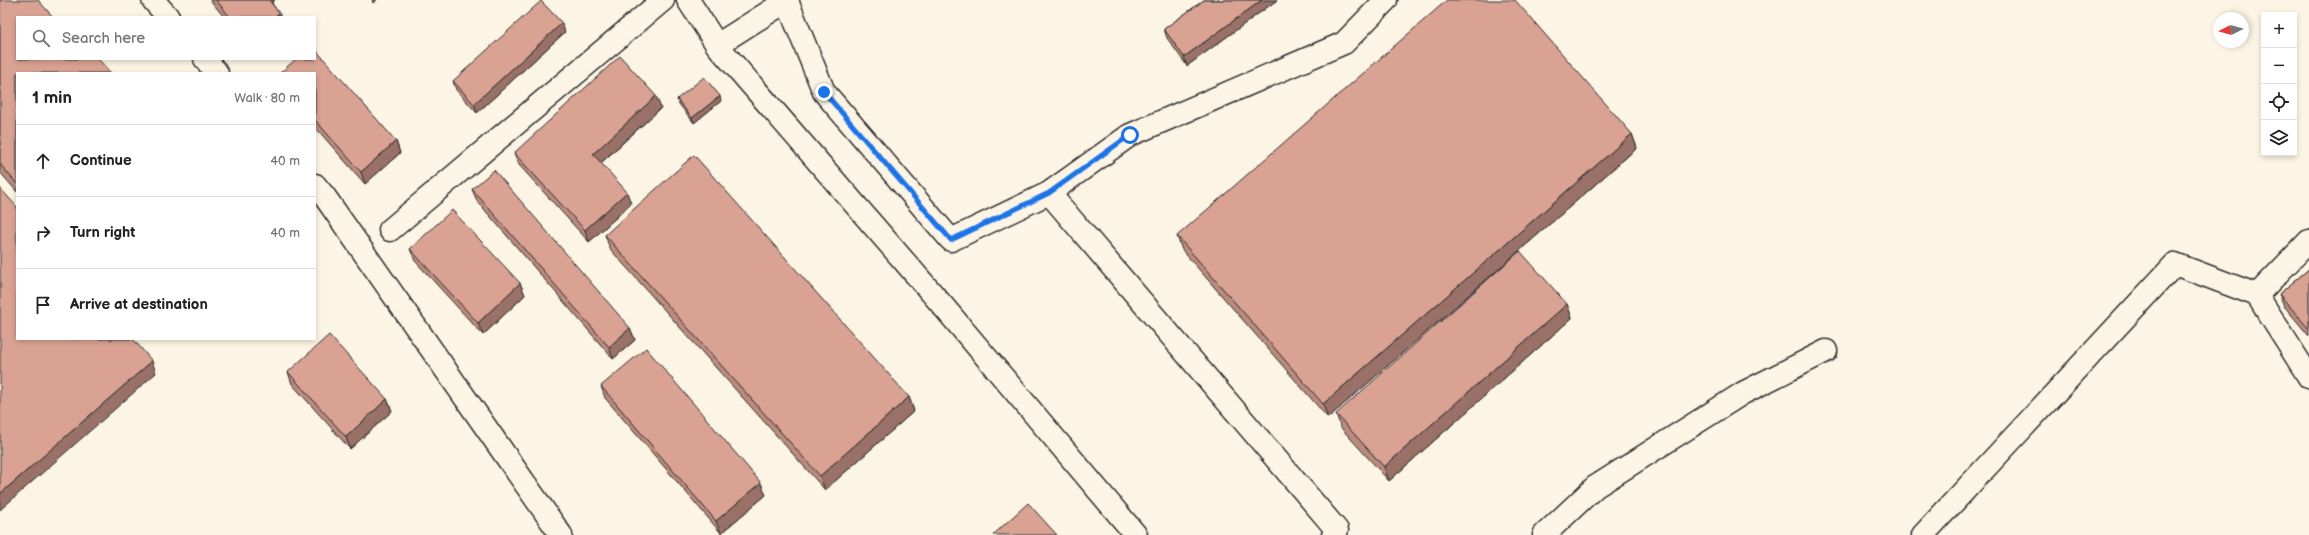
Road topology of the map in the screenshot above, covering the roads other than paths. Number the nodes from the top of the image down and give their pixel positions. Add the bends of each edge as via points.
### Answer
1 (153, 0) edge
2 (663, 0) edge
3 (688, 0) edge
4 (788, 0) edge
5 (1386, 0) edge
6 (167, 16) edge
7 (717, 45) junction
8 (206, 60) edge
9 (216, 72) edge
10 (316, 186) edge
11 (1049, 193) junction
12 (390, 230) dead end
13 (2309, 241) edge
14 (2257, 295) junction
15 (1826, 351) dead end
16 (2309, 377) edge
17 (561, 535) edge
18 (1136, 535) edge
19 (1333, 535) edge
20 (1544, 535) edge
21 (1923, 535) edge

1 - 6 lane
2 - 12 lane
3 - 7 lane
4 - 7 lane
4 - 11 lane via 824,92 951,240
5 - 11 lane via 1344,43 1130,135
7 - 18 lane
8 - 9 lane
10 - 17 lane
11 - 19 lane via 1337,530
13 - 14 lane
14 - 16 lane
14 - 21 lane via 2175,264
15 - 20 lane via 1743,393 1595,487

